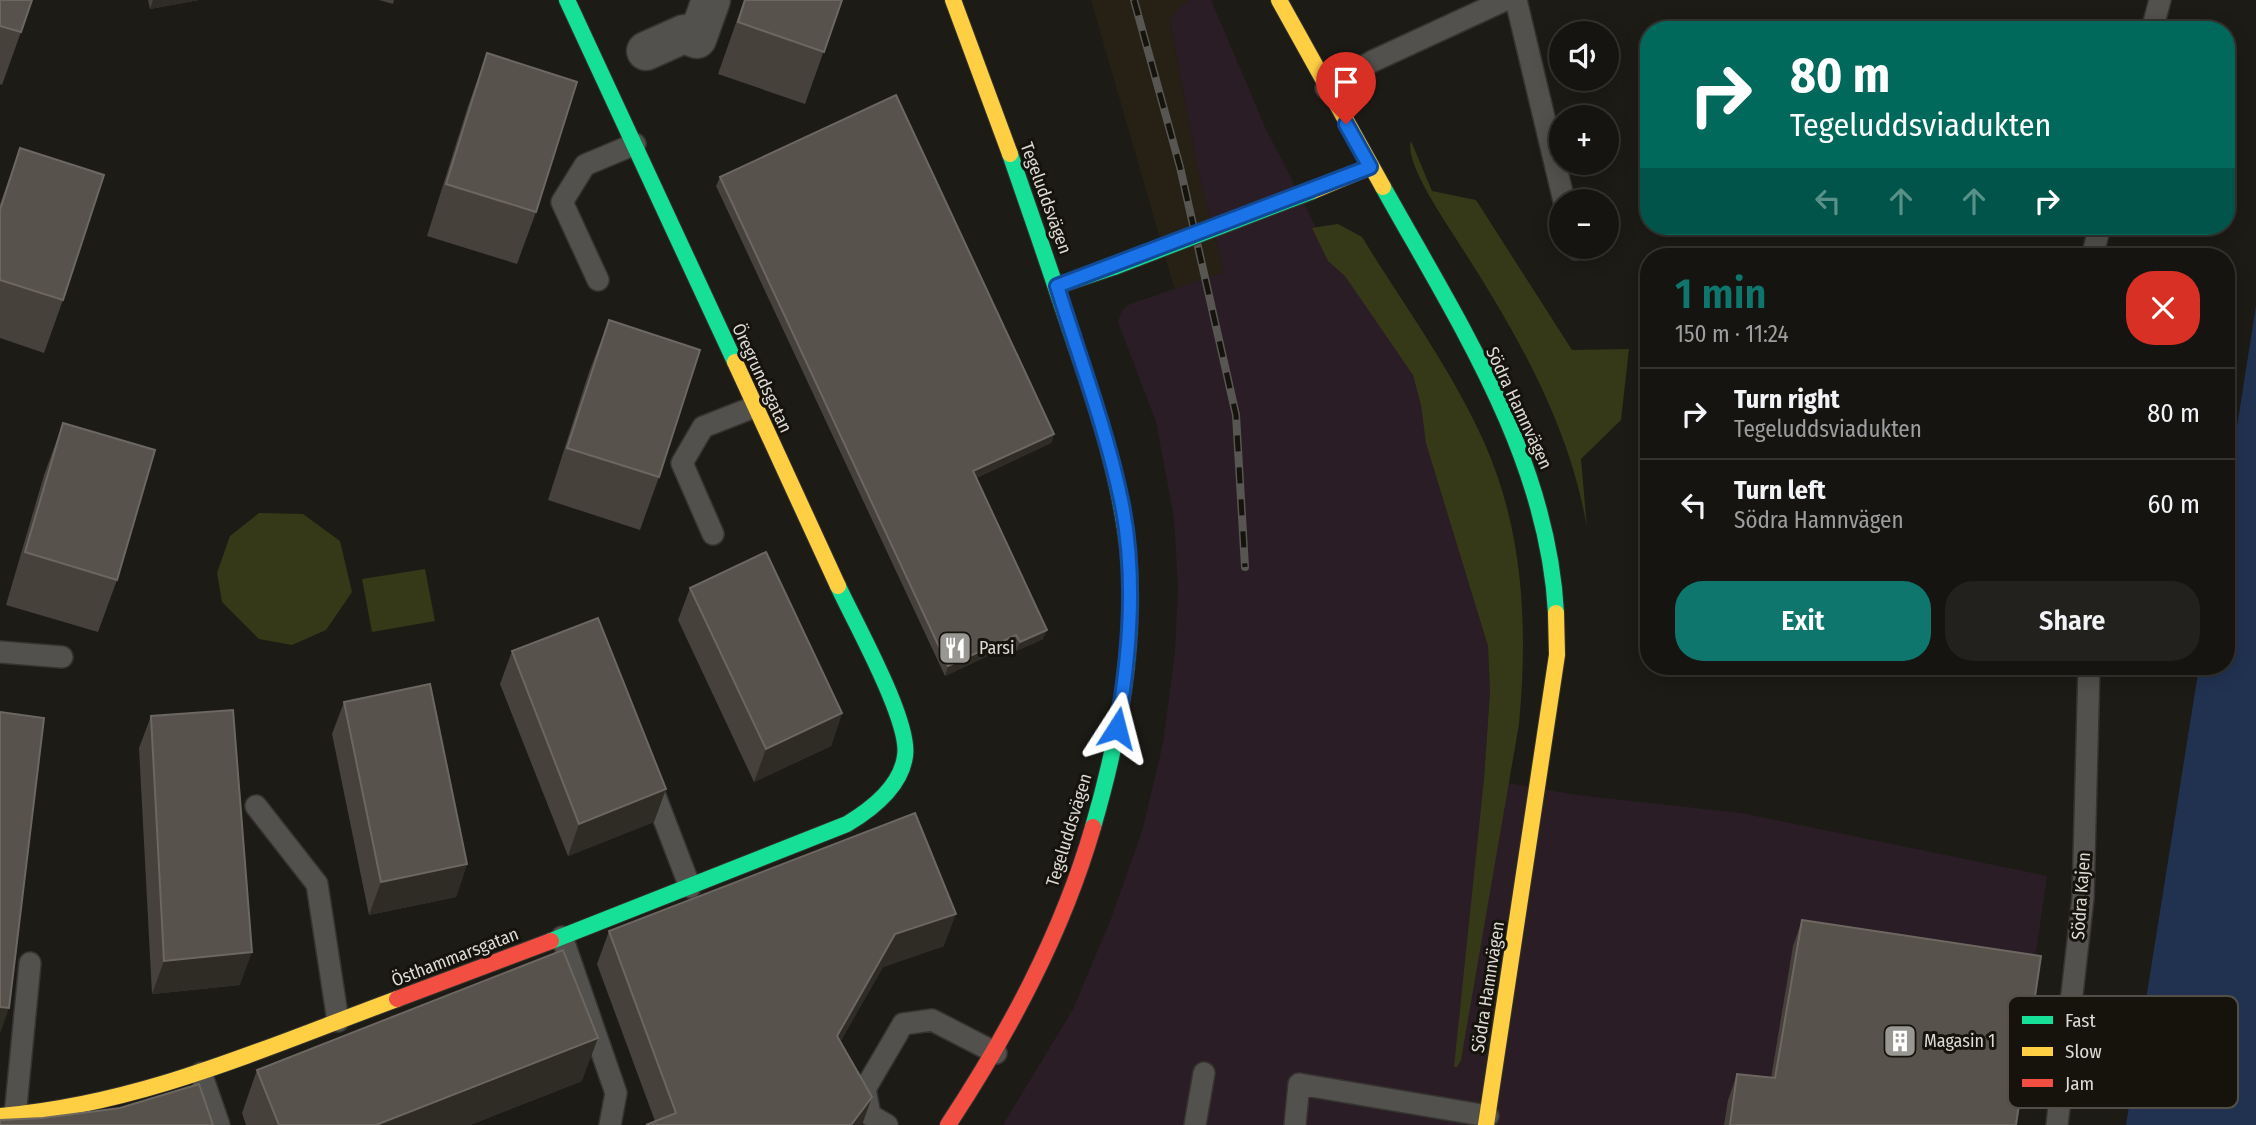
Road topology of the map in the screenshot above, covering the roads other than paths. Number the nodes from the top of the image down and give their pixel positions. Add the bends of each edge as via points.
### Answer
1 (567, 0) edge
2 (711, 0) edge
3 (953, 0) edge
4 (1279, 0) edge
5 (1505, 0) edge
6 (1516, 0) edge
7 (2160, 0) edge
8 (2154, 21) edge
9 (646, 51) dead end
10 (1326, 88) junction
11 (635, 144) junction
12 (1370, 167) junction
13 (1561, 189) edge
14 (598, 280) dead end
15 (1057, 286) junction
16 (754, 407) junction
17 (713, 534) dead end
18 (0, 652) edge
19 (62, 657) dead end
20 (2089, 675) edge
21 (642, 762) edge
22 (897, 775) joint
23 (256, 806) dead end
24 (690, 887) junction
25 (562, 937) junction
26 (30, 963) dead end
27 (2072, 996) edge
28 (338, 1021) junction
29 (996, 1053) junction
30 (201, 1073) junction
31 (1204, 1073) dead end
32 (8, 1116) edge
33 (1487, 1120) edge
34 (219, 1125) edge
35 (610, 1125) edge
36 (887, 1125) edge
37 (948, 1125) edge
38 (1195, 1125) edge
39 (1295, 1125) edge

1 - 11 street, Öregrundsgatan
2 - 9 street via 697,39 684,34
3 - 15 street, Tegeluddsvägen
4 - 10 street, Södra Hamnvägen
5 - 10 lane
6 - 13 lane
7 - 8 lane
10 - 12 street, Södra Hamnvägen
11 - 14 lane via 584,165 562,202
11 - 16 street, Öregrundsgatan
12 - 15 street, bridge
12 - 33 street, Södra Hamnvägen via 1483,373 1530,473 1556,589 1557,655 1549,724
15 - 29 street, Tegeluddsvägen via 1122,502 1129,637 1112,752 1085,854 1047,953
16 - 17 lane via 703,427 682,463
16 - 22 street, Öregrundsgatan via 893,705 906,754
18 - 19 lane
20 - 27 lane, Södra Kajen via 2083,898
21 - 24 lane
22 - 24 street, Östhammarsgatan via 868,813 848,824
23 - 28 lane via 317,884
24 - 25 street, Östhammarsgatan
25 - 28 street, Östhammarsgatan
25 - 35 lane via 616,1093
26 - 32 lane
28 - 30 street, Östhammarsgatan
29 - 36 lane via 932,1020 903,1024 865,1089 870,1115
29 - 37 street, Tegeluddsvägen
30 - 32 street, Östhammarsgatan via 113,1102 66,1112
30 - 34 lane
31 - 38 lane
33 - 39 lane via 1299,1084

